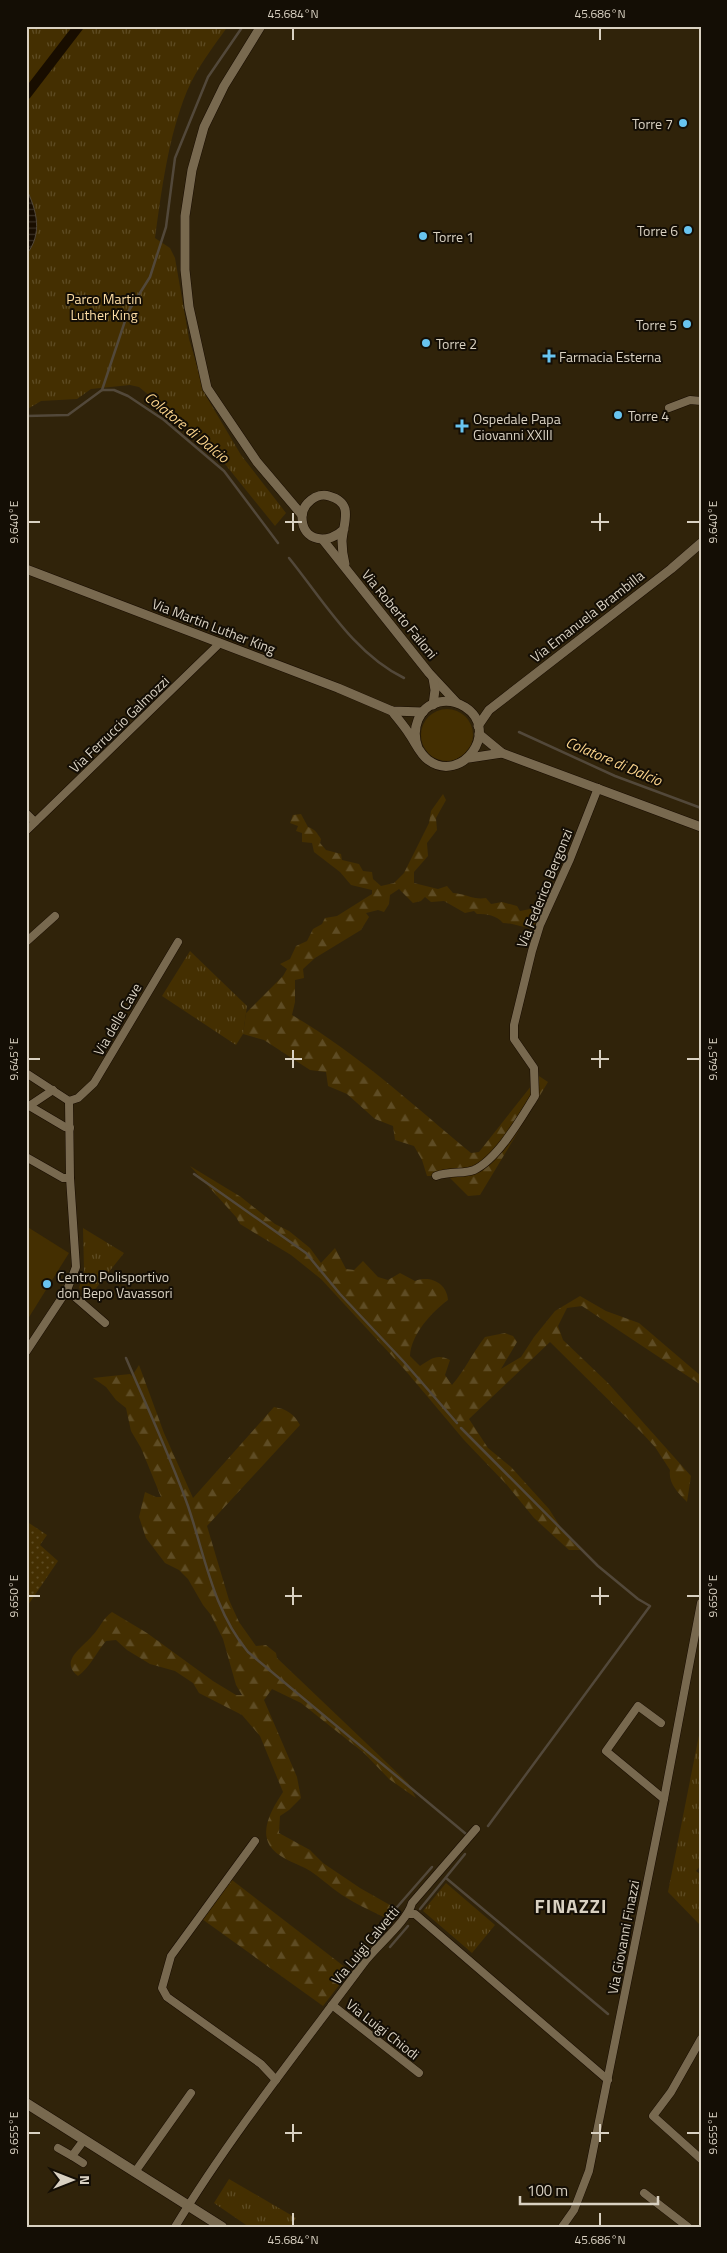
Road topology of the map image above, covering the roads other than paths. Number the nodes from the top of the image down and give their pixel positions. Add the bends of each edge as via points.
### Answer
1 (261, 26) edge
2 (701, 401) edge
3 (669, 408) dead end
4 (302, 515) junction
5 (344, 529) junction
6 (323, 540) junction
7 (701, 543) edge
8 (26, 569) edge
9 (346, 569) junction
10 (220, 643) junction
11 (432, 676) junction
12 (433, 705) junction
13 (463, 706) junction
14 (489, 710) junction
15 (392, 711) junction
16 (423, 712) junction
17 (479, 730) junction
18 (418, 748) junction
19 (502, 753) junction
20 (469, 758) junction
21 (598, 788) junction
22 (26, 813) edge
23 (35, 822) junction
24 (701, 827) edge
25 (26, 831) edge
26 (55, 916) dead end
27 (26, 942) edge
28 (178, 942) dead end
29 (26, 1073) edge
30 (53, 1090) junction
31 (69, 1101) junction
32 (28, 1105) edge
33 (70, 1128) junction
34 (26, 1157) edge
35 (436, 1176) dead end
36 (70, 1178) junction
37 (68, 1290) junction
38 (104, 1323) dead end
39 (26, 1352) edge
40 (701, 1603) edge
41 (661, 1723) dead end
42 (664, 1799) junction
43 (476, 1829) dead end
44 (255, 1842) dead end
45 (409, 1914) junction
46 (332, 2005) junction
47 (701, 2039) edge
48 (698, 2055) edge
49 (419, 2073) dead end
50 (276, 2080) junction
51 (608, 2080) junction
52 (191, 2093) dead end
53 (26, 2103) edge
54 (84, 2140) junction
55 (58, 2148) dead end
56 (72, 2156) junction
57 (701, 2159) edge
58 (83, 2164) dead end
59 (135, 2172) junction
60 (644, 2193) dead end
61 (188, 2205) junction
62 (220, 2226) edge
63 (175, 2227) edge
64 (562, 2227) edge
65 (688, 2227) edge

1 - 4 street, Via Roberto Failoni via 224,86 204,127 192,170 185,216 185,270 189,308 207,388 257,462
2 - 3 street via 690,400
4 - 5 street, Via Roberto Failoni via 304,507 315,497 335,498 346,510
4 - 6 street, Via Roberto Failoni via 307,532
5 - 6 street via 338,536
5 - 9 street, Via Roberto Failoni via 342,554
6 - 9 street, Via Roberto Failoni
7 - 14 street, Via Emanuela Brambilla
8 - 10 street, Via Martin Luther King
9 - 11 street, Via Roberto Failoni
10 - 15 street, Via Martin Luther King
10 - 23 street, Via Ferruccio Galmozzi
11 - 12 street, Via Roberto Failoni via 435,685
11 - 13 street, Via Roberto Failoni via 449,696
12 - 13 street via 446,702
12 - 16 street
13 - 14 street
13 - 17 street via 476,718
14 - 17 street, Via Emanuela Brambilla
15 - 16 street, Via Martin Luther King
15 - 18 street
16 - 18 street via 415,732
17 - 19 street
17 - 20 street via 478,745
18 - 20 street via 428,760 442,766 456,765
19 - 20 street
19 - 21 street
21 - 24 street
21 - 35 street, Via Federico Bergonzi via 540,925 514,1025 514,1040 534,1068 536,1096 484,1164 471,1171
22 - 23 street
23 - 25 street, Via Ferruccio Galmozzi
26 - 27 street
28 - 31 street, Via delle Cave via 94,1083 78,1098
29 - 30 street
30 - 31 street
30 - 32 street
31 - 33 street
32 - 33 street
33 - 36 street
34 - 36 street via 62,1178
36 - 37 street via 77,1258
37 - 38 street
37 - 39 street
40 - 42 street, Via Giovanni Finazzi
41 - 42 street via 638,1706 606,1751
42 - 51 street, Via Giovanni Finazzi
43 - 45 street, Via Luigi Calvetti via 412,1903
44 - 50 street via 170,1956 162,1988 167,1997 261,2064
45 - 46 street, Via Luigi Calvetti via 366,1959
45 - 51 street via 415,1914
46 - 49 street, Via Luigi Chiodi
46 - 50 street, Via Luigi Calvetti
47 - 48 street
48 - 57 street via 653,2115
50 - 61 street, Via Luigi Calvetti
51 - 64 street, Via Giovanni Finazzi via 589,2171 574,2210
52 - 59 street
53 - 54 main road
54 - 56 street
54 - 59 main road
55 - 56 street
56 - 58 street
59 - 61 main road
60 - 65 street
61 - 62 main road
61 - 63 street, Via Luigi Calvetti

